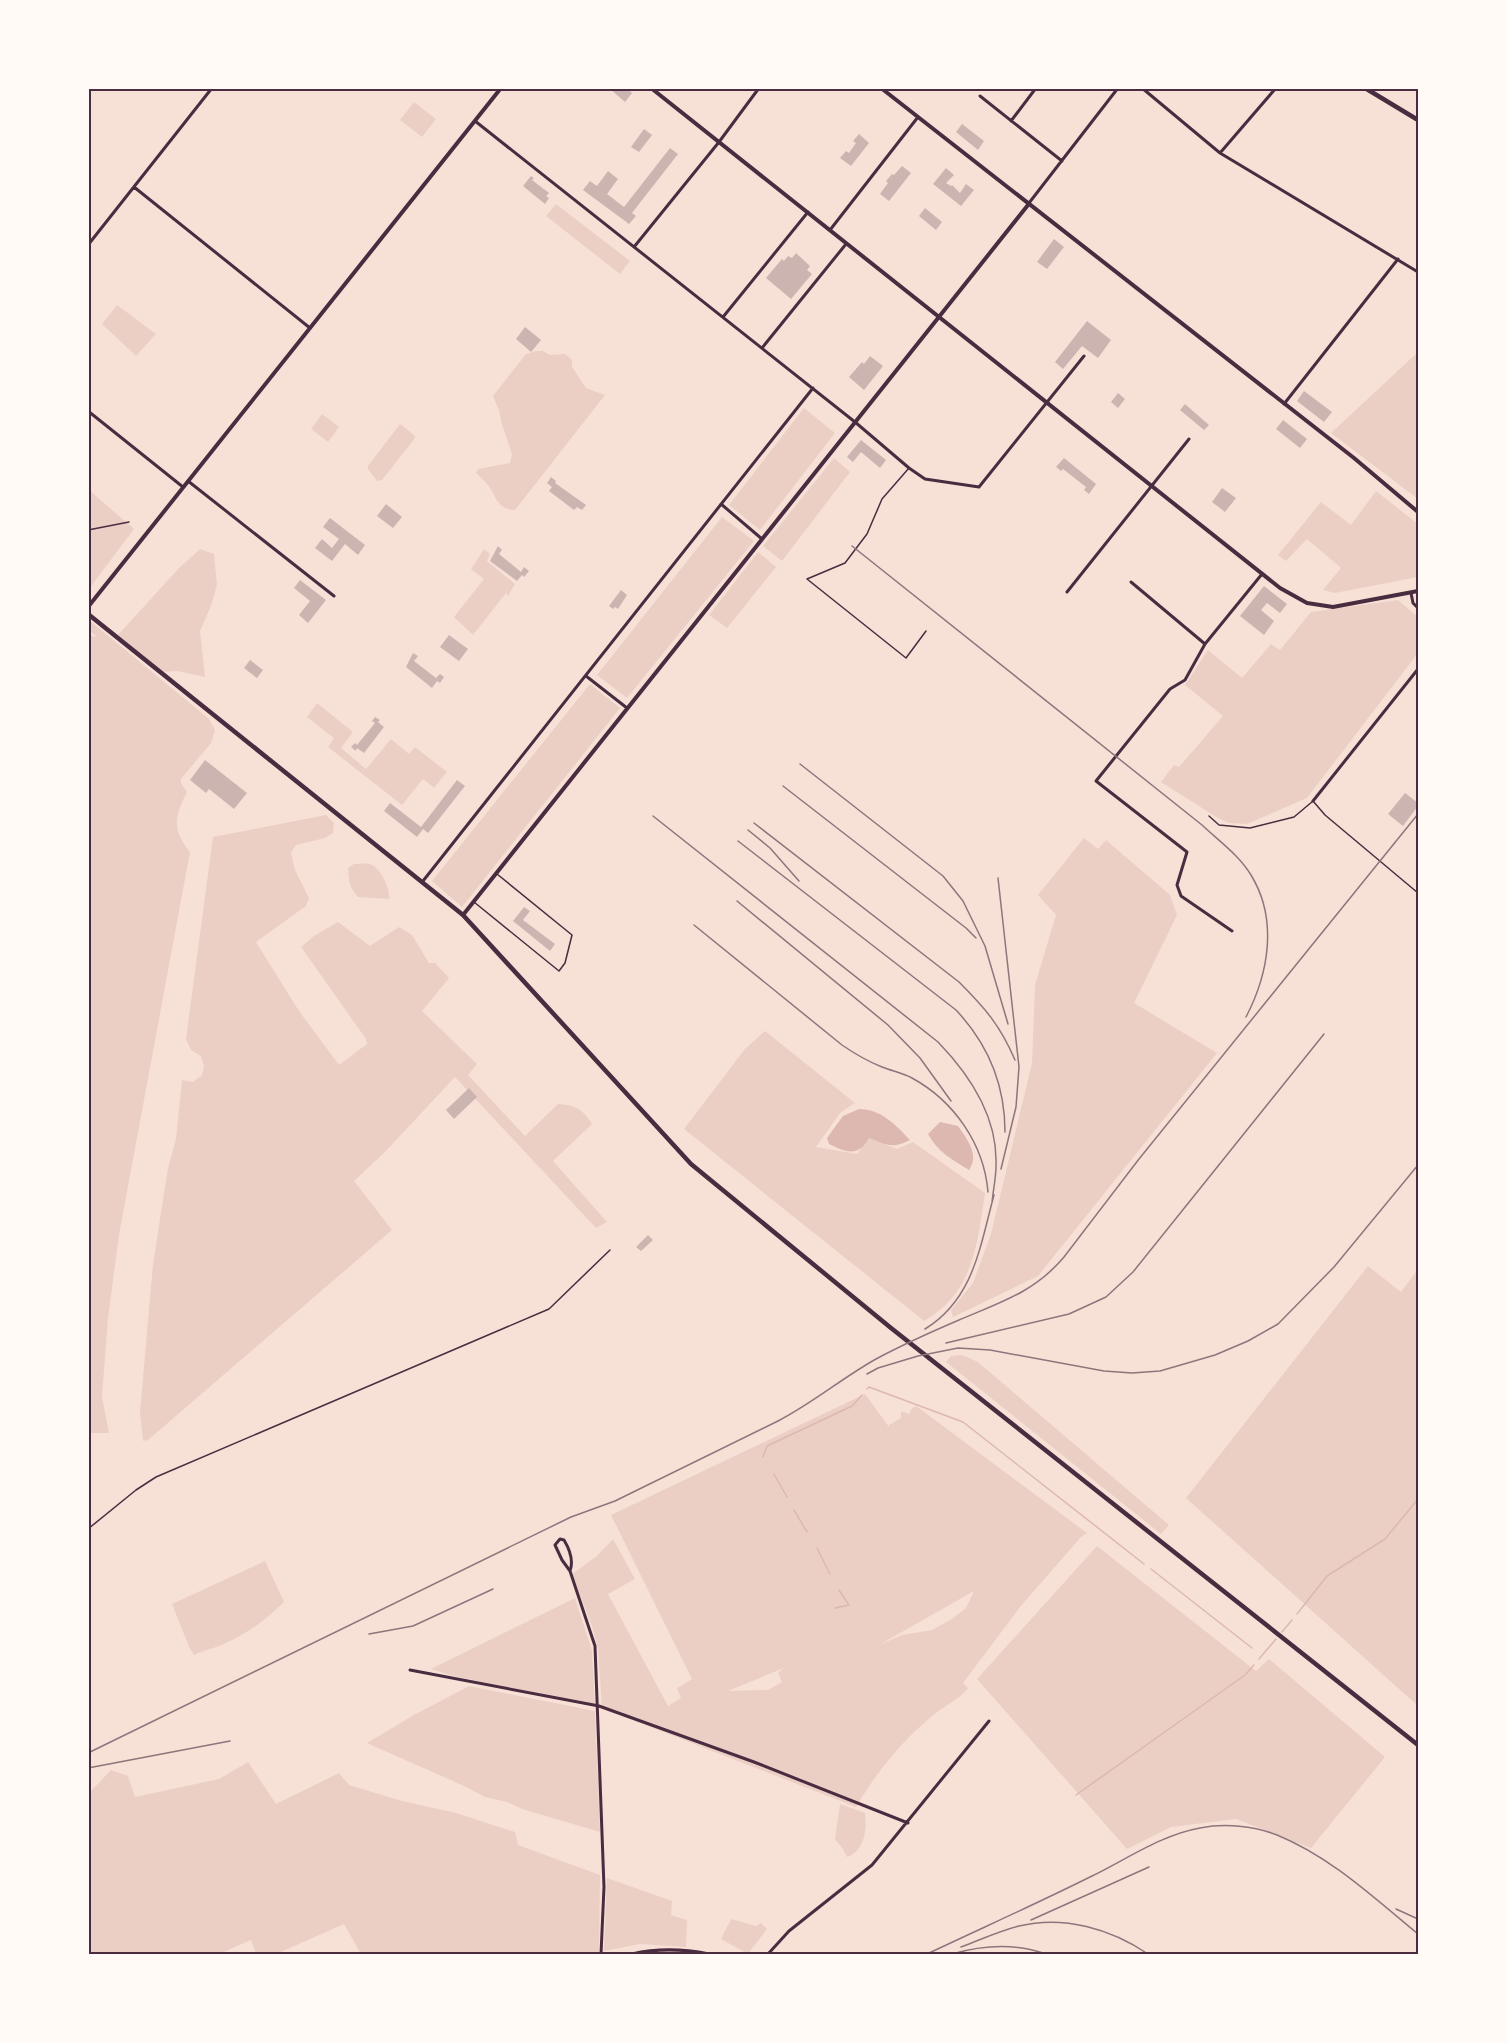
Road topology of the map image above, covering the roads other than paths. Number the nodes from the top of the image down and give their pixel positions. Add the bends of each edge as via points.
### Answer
1 (212, 88) edge
2 (501, 88) edge
3 (651, 88) edge
4 (759, 88) edge
5 (881, 88) edge
6 (1036, 88) edge
7 (1118, 88) edge
8 (1142, 88) edge
9 (1149, 88) edge
10 (1276, 88) edge
11 (1365, 88) edge
12 (1145, 92) junction
13 (981, 96) dead end
14 (918, 117) junction
15 (1419, 120) edge
16 (475, 121) junction
17 (1011, 121) junction
18 (719, 142) junction
19 (1220, 153) junction
20 (1062, 161) junction
21 (134, 187) junction
22 (1028, 205) junction
23 (808, 212) junction
24 (830, 230) junction
25 (846, 244) junction
26 (88, 245) edge
27 (634, 247) junction
28 (1398, 259) junction
29 (1419, 272) edge
30 (723, 317) junction
31 (938, 317) junction
32 (310, 328) junction
33 (762, 348) junction
34 (1084, 356) dead end
35 (813, 388) junction
36 (1046, 403) junction
37 (1284, 404) junction
38 (88, 411) edge
39 (855, 422) junction
40 (1189, 439) dead end
41 (909, 468) junction
42 (189, 481) junction
43 (1152, 486) junction
44 (183, 487) junction
45 (721, 504) junction
46 (1419, 512) edge
47 (762, 539) junction
48 (1262, 574) junction
49 (1131, 582) dead end
50 (1419, 591) edge
51 (1067, 592) dead end
52 (1411, 593) junction
53 (334, 596) dead end
54 (88, 607) edge
55 (1419, 608) edge
56 (88, 614) edge
57 (926, 631) dead end
58 (1205, 644) junction
59 (1419, 669) edge
60 (586, 676) junction
61 (627, 708) junction
62 (1313, 801) junction
63 (1209, 816) dead end
64 (496, 873) junction
65 (423, 880) junction
66 (1419, 893) edge
67 (474, 902) junction
68 (463, 915) junction
69 (1232, 932) dead end
70 (610, 1250) dead end
71 (88, 1529) edge
72 (570, 1571) junction
73 (410, 1670) dead end
74 (599, 1706) junction
75 (989, 1721) dead end
76 (1419, 1745) edge
77 (908, 1823) junction
78 (602, 1954) edge
79 (632, 1954) edge
80 (709, 1954) edge
81 (768, 1954) edge

1 - 21 street
2 - 16 street
3 - 18 street
4 - 18 street
5 - 14 street
6 - 17 street
7 - 20 street
8 - 12 street
9 - 12 street
10 - 19 street
11 - 15 main road
12 - 19 street
13 - 17 street
14 - 22 street
14 - 24 street
16 - 27 street
16 - 32 street
17 - 20 street
18 - 23 street
18 - 27 street
19 - 28 street
20 - 22 street
21 - 26 street
21 - 32 street
22 - 31 street
22 - 37 street
23 - 24 street
23 - 30 street
24 - 25 street
25 - 31 street
25 - 33 street
27 - 30 street
28 - 29 street
28 - 37 street
30 - 33 street
31 - 36 street
31 - 39 street
32 - 42 street
33 - 35 street
34 - 36 street
35 - 39 street
35 - 45 street
36 - 41 street via 979,487 925,479
36 - 43 street
37 - 46 street
38 - 44 street
39 - 41 street
39 - 47 street
40 - 43 street
41 - 57 lane via 882,499 867,534 844,563 807,579 906,658
42 - 44 street
42 - 53 street
43 - 48 street
43 - 51 street
44 - 54 street
45 - 47 street
45 - 60 street
47 - 61 street
48 - 52 street via 1306,603 1333,607
48 - 58 street
49 - 58 street
50 - 52 street
52 - 55 street
56 - 65 main road
58 - 69 street via 1185,681 1170,688 1096,781 1188,852 1177,885 1181,896
59 - 62 street
60 - 61 street
60 - 65 street
61 - 64 street
62 - 63 lane via 1294,817 1250,828 1219,825
62 - 66 lane
64 - 67 street
64 - 67 lane via 572,934 565,963 559,971
65 - 68 main road
67 - 68 street
68 - 76 main road via 691,1164 891,1328
70 - 71 lane via 549,1309 156,1477
72 - 72 street via 555,1545 560,1539 568,1547 573,1563
72 - 74 street via 595,1646
73 - 74 street
74 - 77 street
74 - 78 street
75 - 77 street
77 - 81 street via 872,1865 789,1931
79 - 80 street via 689,1950

